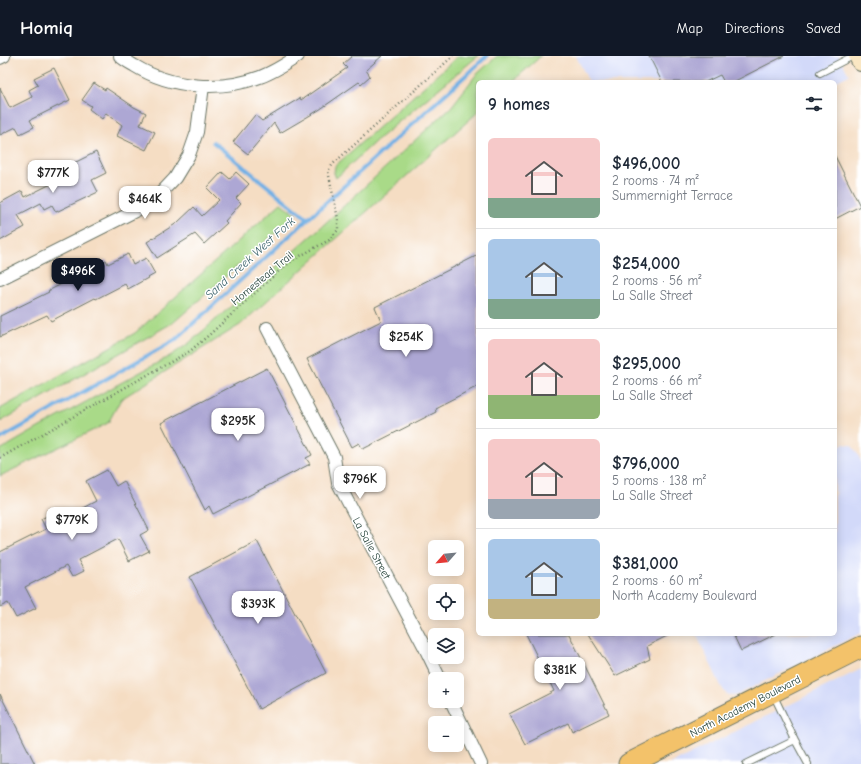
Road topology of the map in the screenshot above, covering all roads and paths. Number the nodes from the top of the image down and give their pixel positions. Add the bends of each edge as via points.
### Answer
1 (4, 56) edge
2 (120, 56) edge
3 (298, 56) edge
4 (454, 56) edge
5 (853, 56) edge
6 (858, 56) edge
7 (0, 58) edge
8 (861, 62) edge
9 (820, 73) dead end
10 (203, 86) junction
11 (0, 279) edge
12 (268, 328) dead end
13 (0, 458) edge
14 (861, 647) edge
15 (437, 672) edge
16 (772, 692) junction
17 (454, 708) edge
18 (795, 740) junction
19 (755, 762) edge
20 (482, 764) edge
21 (629, 764) edge
22 (746, 764) edge
23 (808, 764) edge

1 - 7 street
2 - 10 street via 146,73 171,82
3 - 10 street via 260,77 234,84
4 - 13 path, Homestead Trail via 328,171 338,219 338,230 329,240 279,271 190,351
5 - 9 lane
6 - 8 main road
10 - 11 street via 197,132 189,155 175,178 158,196 141,208
12 - 15 street, La Salle Street via 334,457 338,483
14 - 16 highway, North Academy Boulevard
16 - 18 lane
16 - 21 highway, North Academy Boulevard
17 - 20 street
18 - 19 lane
18 - 23 lane
19 - 22 lane

